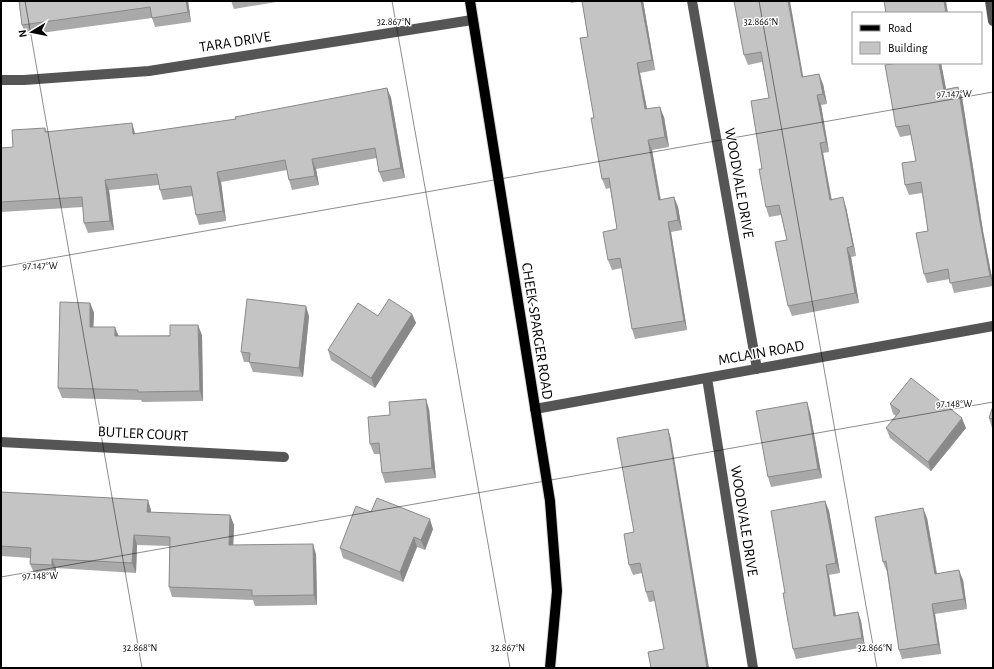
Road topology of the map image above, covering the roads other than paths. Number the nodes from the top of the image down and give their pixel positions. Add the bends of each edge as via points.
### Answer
1 (470, 1) edge
2 (692, 1) edge
3 (990, 1) edge
4 (472, 20) junction
5 (993, 21) edge
6 (1, 80) edge
7 (993, 326) edge
8 (757, 369) junction
9 (707, 378) junction
10 (535, 409) junction
11 (1, 442) edge
12 (284, 457) dead end
13 (550, 668) edge
14 (753, 668) edge

1 - 4 main road, CHEEK-SPARGER ROAD
2 - 8 street, WOODVALE DRIVE
3 - 5 street
4 - 6 street, TARA DRIVE via 149,71
4 - 10 main road, CHEEK-SPARGER ROAD
7 - 8 street, MCLAIN ROAD
8 - 9 street, MCLAIN ROAD
9 - 10 street, MCLAIN ROAD
9 - 14 street, WOODVALE DRIVE
10 - 13 main road, CHEEK-SPARGER ROAD via 550,502 557,591
11 - 12 street, BUTLER COURT

